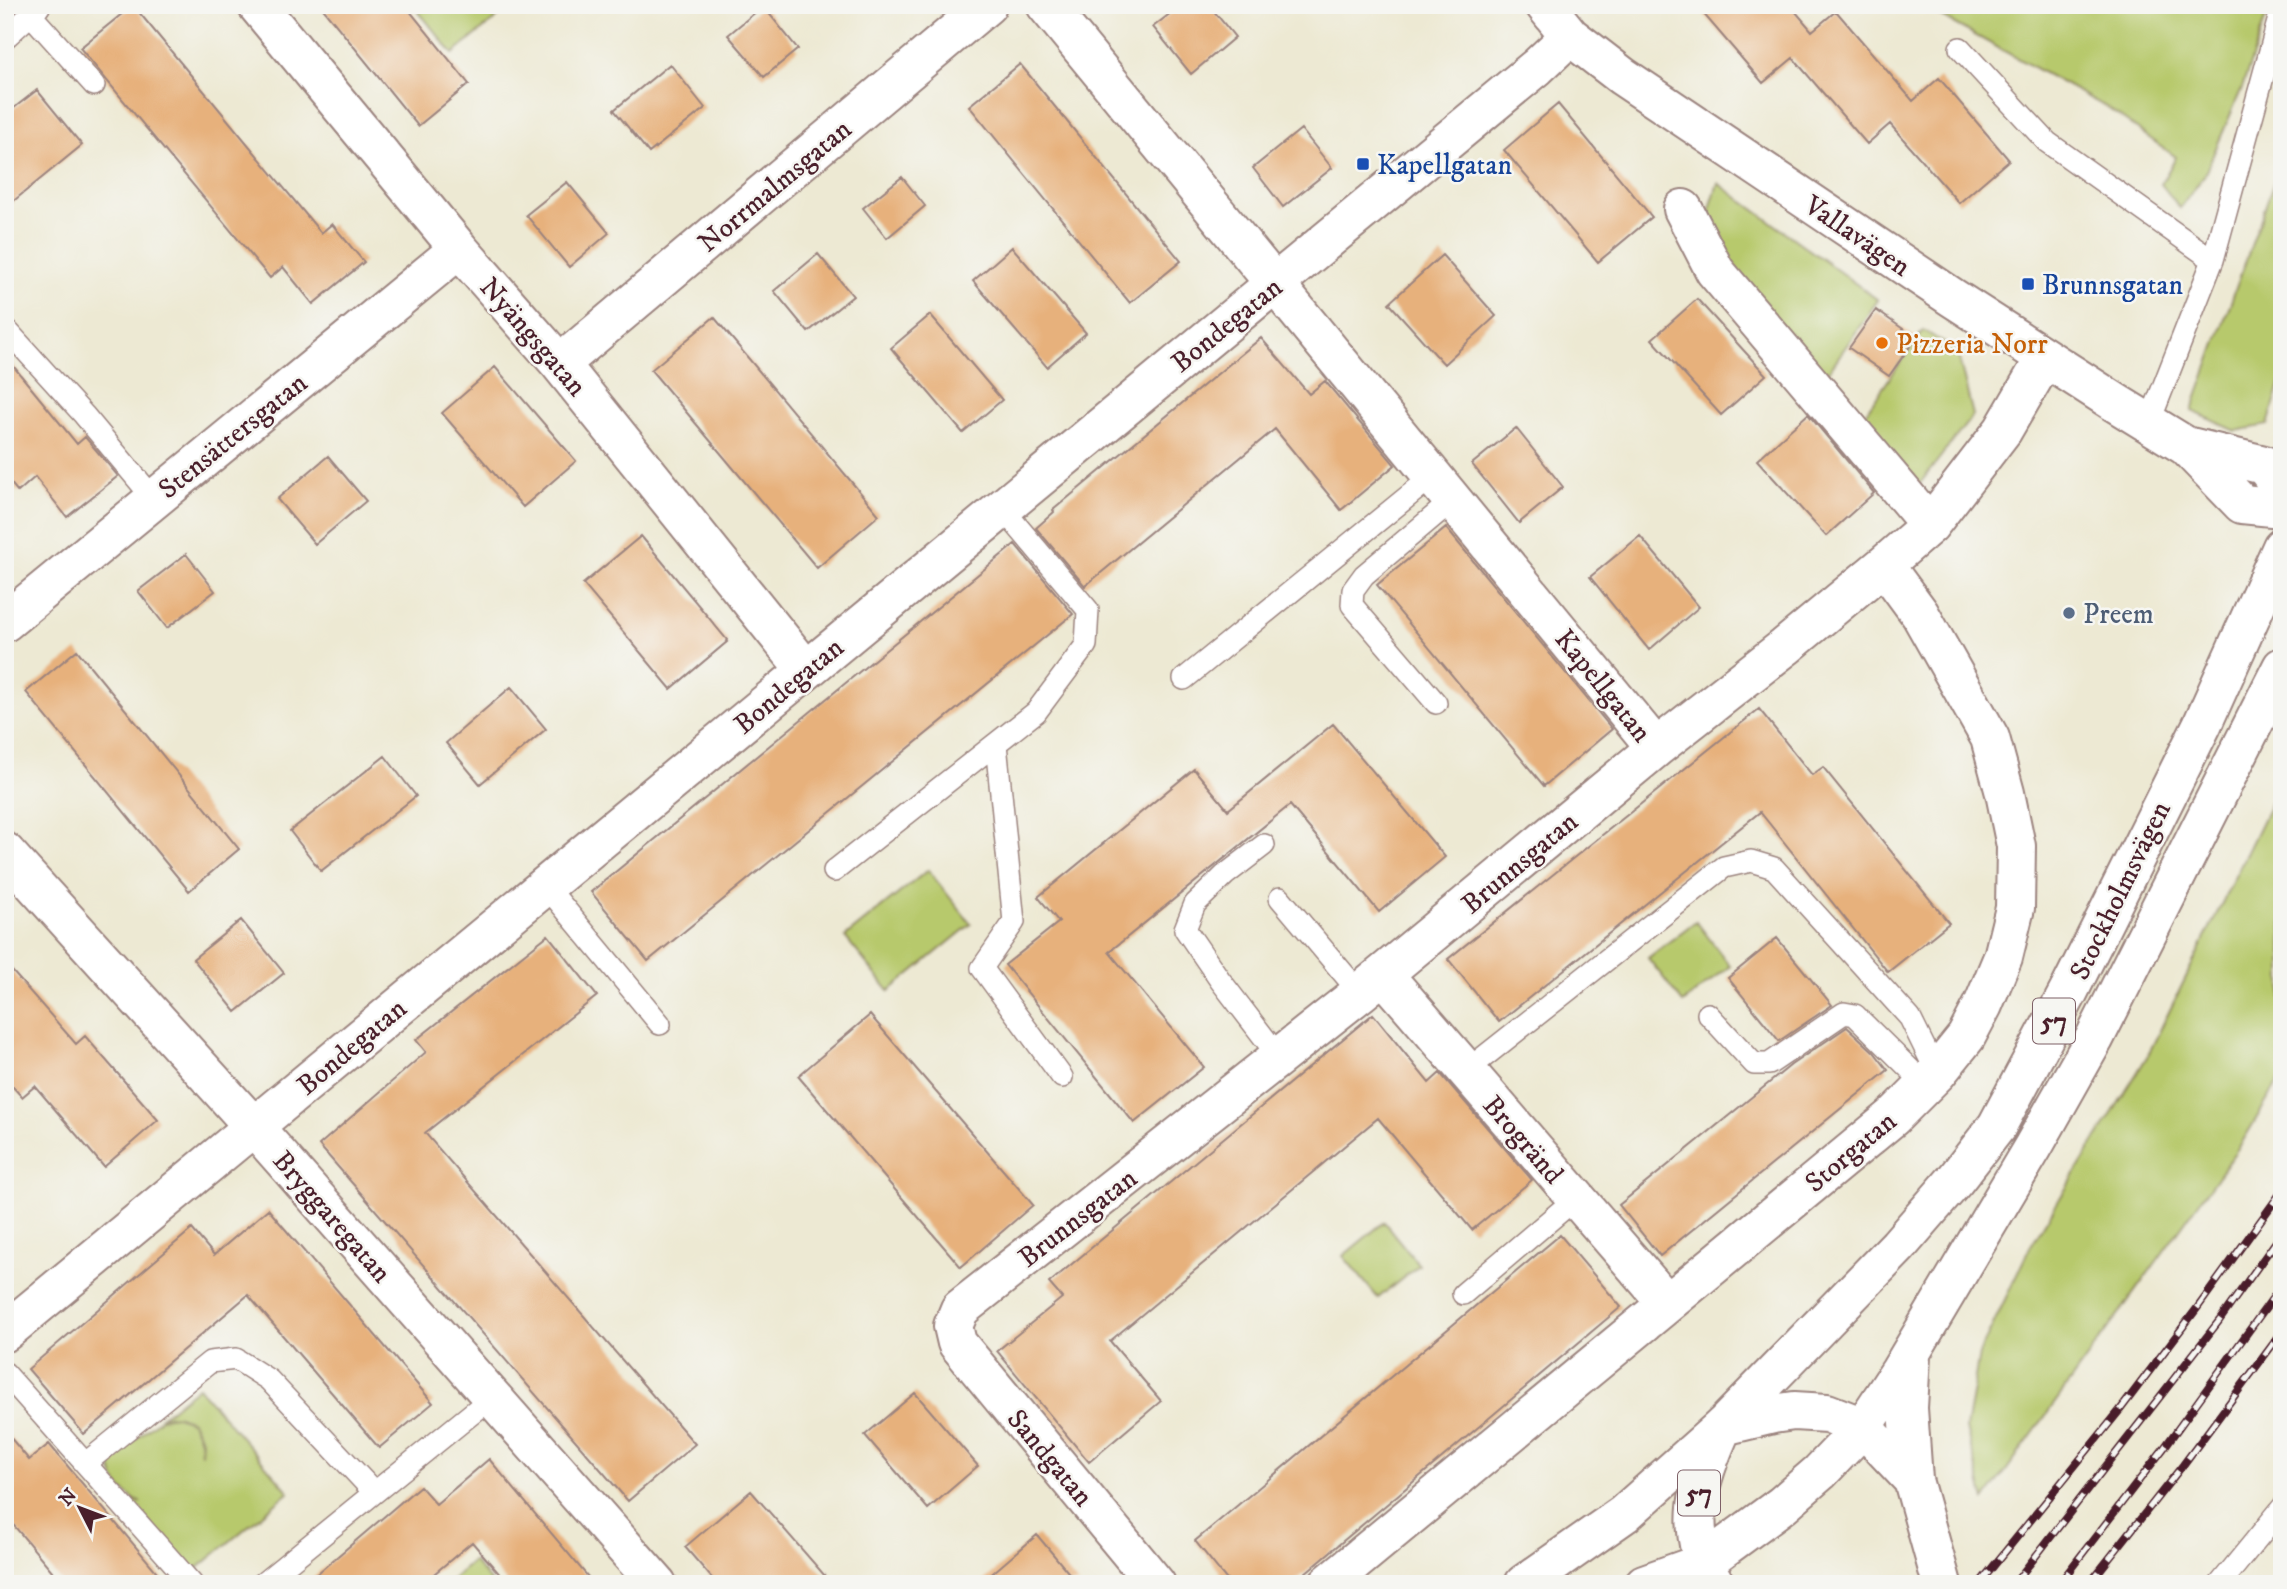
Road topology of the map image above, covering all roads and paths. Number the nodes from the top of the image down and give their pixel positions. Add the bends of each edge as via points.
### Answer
1 (257, 5) edge
2 (987, 5) edge
3 (1046, 5) edge
4 (1545, 5) edge
5 (2282, 7) edge
6 (36, 10) edge
7 (1570, 36) junction
8 (5, 38) edge
9 (1961, 48) dead end
10 (94, 85) dead end
11 (1682, 209) dead end
12 (459, 249) junction
13 (2213, 260) junction
14 (1276, 283) junction
15 (5, 328) edge
16 (2045, 358) junction
17 (560, 364) junction
18 (2149, 423) junction
19 (2186, 446) junction
20 (1443, 488) junction
21 (2282, 488) edge
22 (154, 499) junction
23 (1002, 508) junction
24 (2282, 508) edge
25 (1930, 524) junction
26 (2282, 547) edge
27 (1884, 565) junction
28 (5, 622) edge
29 (2282, 667) edge
30 (806, 670) junction
31 (1184, 679) dead end
32 (1436, 703) dead end
33 (996, 744) junction
34 (1656, 748) junction
35 (1264, 845) dead end
36 (5, 852) edge
37 (834, 871) dead end
38 (546, 886) junction
39 (1280, 898) dead end
40 (1371, 983) junction
41 (1708, 1014) dead end
42 (660, 1024) dead end
43 (1279, 1057) junction
44 (1466, 1071) junction
45 (1062, 1077) dead end
46 (1931, 1079) junction
47 (254, 1127) junction
48 (1576, 1199) junction
49 (1464, 1294) dead end
50 (1667, 1303) junction
51 (953, 1326) joint
52 (5, 1332) edge
53 (1911, 1352) junction
54 (5, 1373) edge
55 (491, 1398) junction
56 (1723, 1426) junction
57 (1863, 1427) junction
58 (86, 1463) junction
59 (1913, 1480) junction
60 (374, 1492) junction
61 (2282, 1508) edge
62 (1709, 1574) edge
63 (192, 1584) edge
64 (261, 1584) edge
65 (657, 1584) edge
66 (1156, 1584) edge
67 (1328, 1584) edge
68 (1524, 1584) edge
69 (1644, 1584) edge
70 (1942, 1584) edge
71 (2220, 1584) edge

1 - 12 street, Nyängsgatan
2 - 17 street, Norrmalmsgatan
3 - 14 street, Kapellgatan
4 - 7 street, Vallavägen
5 - 13 lane
6 - 8 lane
6 - 10 lane
7 - 14 street, Bondegatan
7 - 16 street, Vallavägen
9 - 13 lane via 2047,142
11 - 25 street via 1715,271
12 - 17 street, Nyängsgatan
12 - 22 street, Stensättersgatan
13 - 18 lane
14 - 20 street, Kapellgatan
14 - 23 street, Bondegatan
15 - 22 lane
16 - 18 street, Vallavägen
16 - 25 street, Brunnsgatan via 2003,430
17 - 30 street, Nyängsgatan
18 - 19 street, Vallavägen
19 - 21 street, Vallavägen via 2264,465
19 - 24 street, Vallavägen via 2242,504
20 - 31 lane
20 - 32 lane via 1364,575 1353,590 1352,605
20 - 34 street, Kapellgatan
22 - 28 street, Stensättersgatan
23 - 30 street, Bondegatan
23 - 33 lane via 1088,610 1086,645 1036,712
25 - 27 street, Brunnsgatan
26 - 56 street, Stockholmsvägen / 57 via 2202,725 1997,1126 1898,1246
27 - 34 street, Brunnsgatan
27 - 46 street, Storgatan via 1920,614 1990,738 2016,846 2015,908 2003,957 1966,1037
29 - 53 street, Stockholmsvägen / 57 via 2094,1039
30 - 38 street, Bondegatan
33 - 37 lane
33 - 45 lane via 1014,922 982,968
34 - 40 street, Brunnsgatan
35 - 43 lane via 1195,905 1185,929
36 - 47 street, Bryggaregatan
38 - 42 lane
38 - 47 street, Bondegatan
39 - 40 lane
40 - 43 street, Brunnsgatan
40 - 44 street, Brogränd
41 - 46 lane via 1754,1064 1769,1064 1844,1013 1855,1014
43 - 51 street, Brunnsgatan via 960,1309
44 - 46 lane via 1724,867 1751,861 1774,868 1910,1018
44 - 48 street, Brogränd
46 - 50 street, Storgatan via 1893,1116
47 - 52 street, Bondegatan
47 - 55 street, Bryggaregatan
48 - 49 lane
48 - 50 street, Brogränd
50 - 67 street, Storgatan
51 - 66 street, Sandgatan via 957,1343
53 - 57 street, Stockholmsvägen / 57
53 - 59 street, 57 via 1908,1408
54 - 58 lane
55 - 60 lane
55 - 65 street, Bryggaregatan
56 - 57 street via 1794,1411 1828,1413
56 - 62 street, 57 via 1699,1488 1696,1527
56 - 68 street via 1624,1514
57 - 59 street, 57
57 - 62 street, Stockholmsvägen
58 - 60 lane via 210,1362 236,1359 269,1380
58 - 63 lane
59 - 70 street, 57
60 - 64 lane
61 - 71 lane
62 - 69 street

